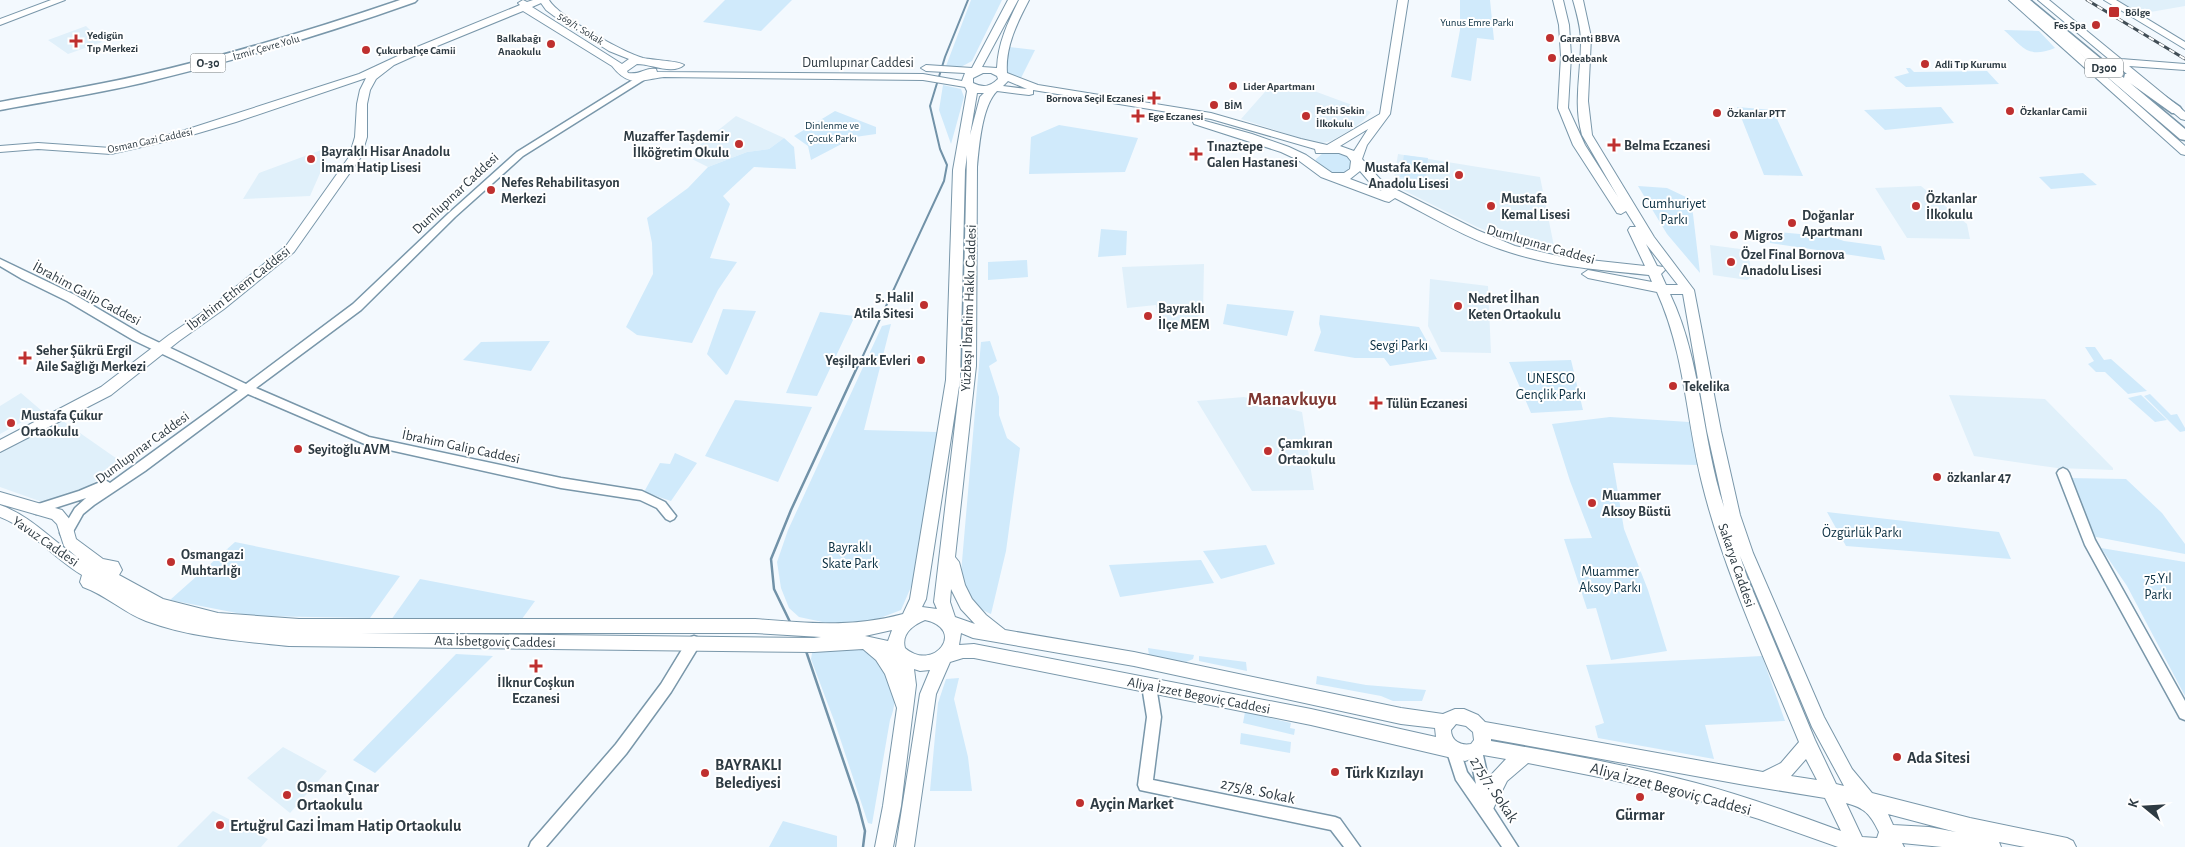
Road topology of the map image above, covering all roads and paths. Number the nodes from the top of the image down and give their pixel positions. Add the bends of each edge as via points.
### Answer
1 (54, 0) edge
2 (60, 0) edge
3 (388, 0) edge
4 (411, 0) edge
5 (542, 0) edge
6 (1013, 0) edge
7 (1024, 0) edge
8 (1397, 0) edge
9 (1402, 0) edge
10 (1558, 0) edge
11 (1578, 0) edge
12 (2032, 0) edge
13 (2037, 0) edge
14 (2043, 0) edge
15 (2109, 0) edge
16 (2017, 1) edge
17 (526, 4) edge
18 (1401, 12) junction
19 (0, 21) edge
20 (2066, 28) junction
21 (2185, 46) edge
22 (2090, 48) junction
23 (639, 60) junction
24 (2121, 62) junction
25 (654, 64) junction
26 (2185, 67) edge
27 (975, 71) junction
28 (624, 73) junction
29 (925, 73) junction
30 (942, 74) junction
31 (1002, 74) junction
32 (644, 76) junction
33 (362, 77) junction
34 (995, 88) junction
35 (1021, 91) junction
36 (970, 92) junction
37 (295, 98) joint
38 (1, 101) edge
39 (984, 102) junction
40 (1385, 114) junction
41 (2181, 114) edge
42 (2185, 126) edge
43 (2185, 136) edge
44 (1328, 148) junction
45 (0, 149) edge
46 (2185, 152) edge
47 (1357, 161) junction
48 (1313, 166) junction
49 (1338, 178) junction
50 (0, 262) edge
51 (1652, 272) junction
52 (1676, 274) junction
53 (1659, 288) junction
54 (1688, 290) junction
55 (161, 348) junction
56 (245, 388) junction
57 (63, 412) junction
58 (0, 442) edge
59 (0, 447) edge
60 (2063, 472) dead end
61 (0, 498) edge
62 (36, 509) junction
63 (0, 511) edge
64 (670, 516) dead end
65 (66, 533) junction
66 (949, 549) junction
67 (100, 575) junction
68 (908, 620) junction
69 (949, 622) junction
70 (1002, 636) junction
71 (863, 641) junction
72 (694, 642) junction
73 (901, 654) junction
74 (944, 656) junction
75 (1149, 686) junction
76 (2185, 714) edge
77 (904, 719) junction
78 (1445, 722) junction
79 (1481, 729) junction
80 (1808, 744) junction
81 (1452, 749) junction
82 (1478, 749) junction
83 (1525, 754) junction
84 (1764, 780) junction
85 (1829, 790) junction
86 (1864, 799) junction
87 (1488, 808) junction
88 (1891, 840) edge
89 (1857, 846) edge
90 (536, 847) edge
91 (884, 847) edge
92 (905, 847) edge
93 (1353, 847) edge
94 (1511, 847) edge
95 (1992, 847) edge
96 (2067, 847) edge

1 - 19 main road
2 - 19 main road
3 - 38 highway, İzmir Çevre Yolu / O-30 via 188,61
4 - 38 highway, İzmir Çevre Yolu / O-30 via 202,64 89,91
5 - 17 main road, Osman Gazi Caddesi
5 - 23 main road, 569/1. Sokak via 557,14 613,50
6 - 27 main road, Yüzbaşı İbrahim Hakkı Caddesi
7 - 31 main road, Yüzbaşı İbrahim Hakkı Caddesi via 1003,44
8 - 18 main road
9 - 18 main road
10 - 51 main road, Sakarya Caddesi via 1564,25 1563,108 1568,123 1640,241
11 - 52 main road via 1586,34 1584,125 1650,240
12 - 20 highway, D300
13 - 20 highway
14 - 24 main road
15 - 21 main road
16 - 43 highway, D300
16 - 46 main road
17 - 28 main road, 569/1. Sokak via 616,64
17 - 33 main road, Osman Gazi Caddesi
17 - 33 main road, Osman Gazi Caddesi
18 - 40 main road
20 - 22 highway, D300
22 - 41 highway
22 - 42 highway, D300
23 - 25 main road, 569/1. Sokak
23 - 28 main road via 626,65
24 - 26 main road
24 - 41 main road
25 - 29 main road, Dumlupınar Caddesi
25 - 32 main road via 654,69
27 - 30 main road, Dumlupınar Caddesi
27 - 31 main road via 993,70
27 - 36 main road, Yüzbaşı İbrahim Hakkı Caddesi via 968,76
28 - 32 main road via 634,78
28 - 56 street, Dumlupınar Caddesi via 623,81 612,90 514,152 458,199 353,305
29 - 30 main road, Dumlupınar Caddesi
29 - 32 main road, Dumlupınar Caddesi
30 - 36 main road, Dumlupınar Caddesi
31 - 34 main road, Yüzbaşı İbrahim Hakkı Caddesi via 1002,83
31 - 44 main road via 1036,88 1182,110 1235,121
32 - 56 street, Dumlupınar Caddesi via 520,154 358,307
33 - 37 main road, Osman Gazi Caddesi
33 - 55 main road, İbrahim Ethem Caddesi via 361,137 355,157 290,249 220,306
34 - 35 main road
34 - 36 main road
34 - 39 main road, Yüzbaşı İbrahim Hakkı Caddesi via 987,94
35 - 39 main road via 999,93
35 - 48 main road via 1154,113 1227,130 1299,156
36 - 68 main road, Yüzbaşı İbrahim Hakkı Caddesi via 970,110 959,170 953,380 918,599
37 - 45 main road, Osman Gazi Caddesi via 181,135 111,151 38,146
39 - 66 main road, Yüzbaşı İbrahim Hakkı Caddesi via 971,167 969,366
40 - 44 main road
40 - 47 main road via 1362,145
44 - 47 main road via 1346,151
44 - 48 main road via 1315,154
47 - 49 main road via 1353,173
47 - 51 main road, Dumlupınar Caddesi via 1376,182 1393,193 1512,249 1562,261
48 - 49 main road via 1320,173
49 - 53 main road, Dumlupınar Caddesi via 1393,200 1477,242 1563,269
50 - 55 street, İbrahim Galip Caddesi
51 - 52 main road, Dumlupınar Caddesi via 1660,270
51 - 53 main road, Sakarya Caddesi
52 - 54 main road
53 - 54 main road, Dumlupınar Caddesi
53 - 80 main road, Sakarya Caddesi via 1671,309 1686,356 1709,483 1739,577
54 - 86 main road, Sakarya Caddesi via 1714,432 1733,515 1746,554 1818,722 1846,775
55 - 56 street, İbrahim Galip Caddesi
55 - 57 main road, İbrahim Ethem Caddesi via 106,391
56 - 62 street via 96,490
56 - 64 street, İbrahim Galip Caddesi via 367,441 561,483 642,496 661,505
56 - 65 street, Dumlupınar Caddesi via 141,468 90,502 79,512
57 - 58 main road, İbrahim Ethem Caddesi via 52,414
57 - 59 main road, İbrahim Ethem Caddesi
60 - 76 street via 2089,541
61 - 62 main road, Yavuz Caddesi
62 - 65 main road, Yavuz Caddesi via 57,514 64,521
63 - 67 main road, Yavuz Caddesi via 44,536 65,556
65 - 67 main road, Yavuz Caddesi via 69,542
66 - 69 main road, Yüzbaşı İbrahim Hakkı Caddesi via 942,602
66 - 70 main road via 956,585 964,602 977,617
67 - 68 main road, Ata İsbetgoviç Caddesi via 160,605 218,620 299,626 755,626 829,631 876,628
67 - 72 main road, Ata İsbetgoviç Caddesi via 149,614 208,630 289,639
68 - 69 main road via 925,613 942,616
68 - 73 main road via 902,625 896,640
69 - 70 main road, Aliya İzzet Begoviç Caddesi via 973,632
69 - 74 main road via 954,635 950,650
70 - 78 main road, Aliya İzzet Begoviç Caddesi via 1134,659 1401,716
71 - 72 main road, Ata İsbetgoviç Caddesi via 814,645
71 - 73 main road, Ata İsbetgoviç Caddesi via 881,644
71 - 77 main road via 876,649 896,677
72 - 90 street via 666,688 621,749
73 - 74 main road via 916,663
73 - 77 main road via 908,677
74 - 75 main road, Aliya İzzet Begoviç Caddesi via 974,651
74 - 92 main road via 928,694
75 - 81 main road, Aliya İzzet Begoviç Caddesi via 1311,717
75 - 93 street, 275/8. Sokak via 1154,717 1145,785 1335,824
77 - 91 main road
78 - 79 main road, Aliya İzzet Begoviç Caddesi via 1454,716 1466,717
78 - 81 main road via 1442,731
79 - 82 main road via 1483,738
79 - 84 main road, Aliya İzzet Begoviç Caddesi
80 - 84 main road via 1787,769
80 - 85 main road, Sakarya Caddesi
81 - 82 main road, Aliya İzzet Begoviç Caddesi via 1465,753
81 - 87 street, 275/7. Sokak via 1461,775
82 - 83 main road, Aliya İzzet Begoviç Caddesi
82 - 87 street
83 - 87 main road via 1503,770 1494,784
83 - 89 main road, Aliya İzzet Begoviç Caddesi via 1710,795
84 - 85 main road, Aliya İzzet Begoviç Caddesi
85 - 86 main road, Aliya İzzet Begoviç Caddesi
85 - 89 main road, Sakarya Caddesi
86 - 88 main road, Sakarya Caddesi via 1880,816
86 - 96 main road, Aliya İzzet Begoviç Caddesi via 1970,827
87 - 94 street, 275/7. Sokak
88 - 89 main road, Aliya İzzet Begoviç Caddesi via 1876,847
88 - 95 main road via 1929,836

